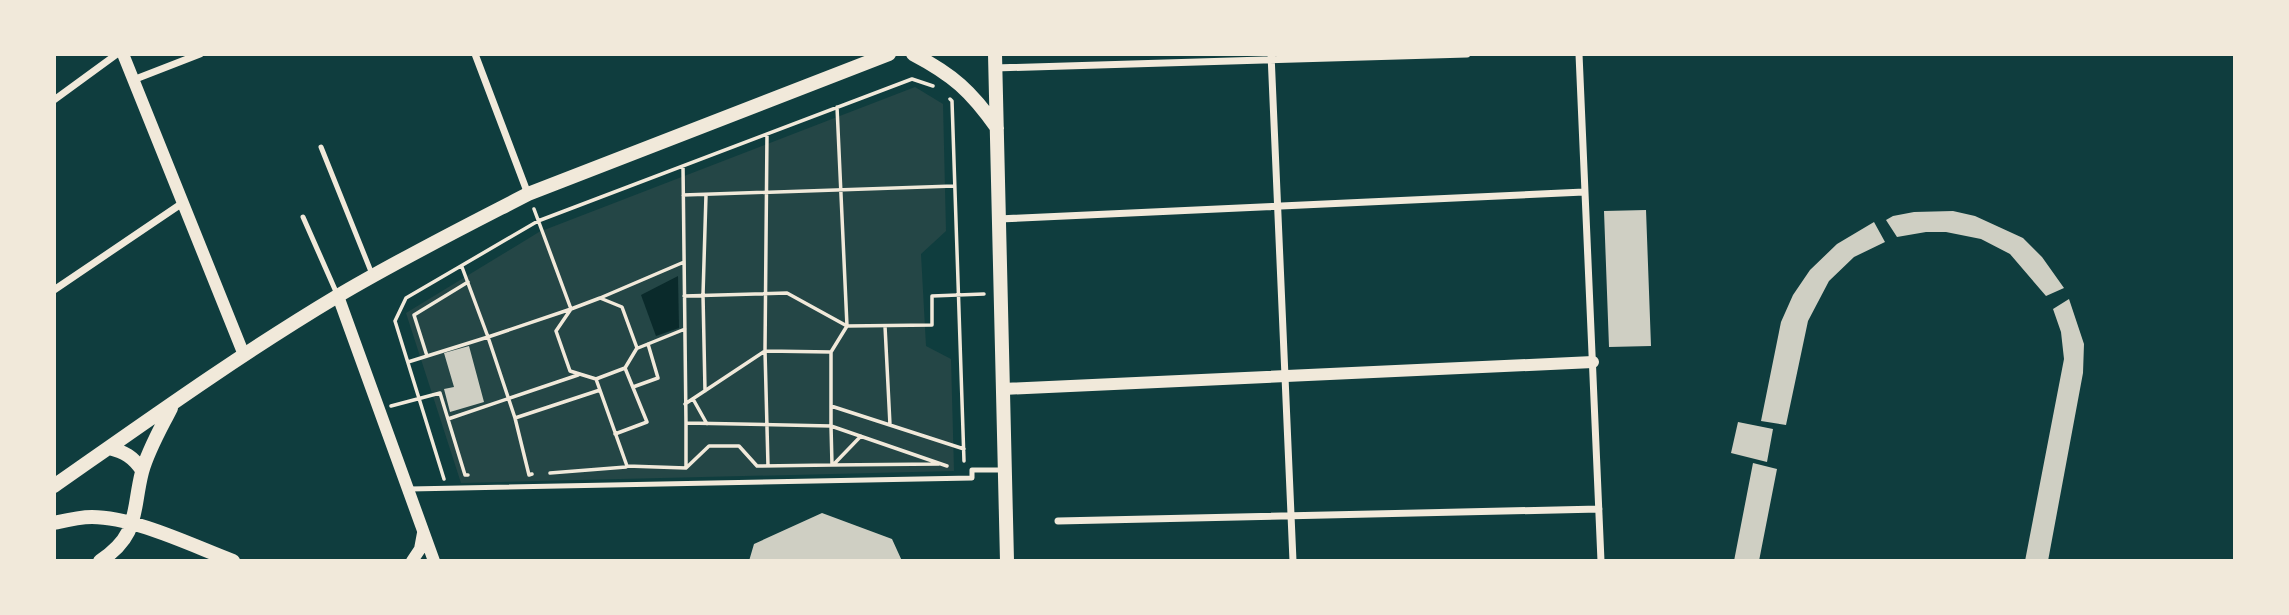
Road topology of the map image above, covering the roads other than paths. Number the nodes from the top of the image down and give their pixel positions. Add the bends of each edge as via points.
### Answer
1 (117, 54) edge
2 (123, 54) edge
3 (200, 54) edge
4 (475, 54) edge
5 (913, 54) edge
6 (1467, 54) edge
7 (1579, 54) edge
8 (884, 55) edge
9 (1271, 57) edge
10 (995, 61) edge
11 (133, 80) junction
12 (54, 100) edge
13 (997, 128) junction
14 (321, 147) dead end
15 (1584, 192) junction
16 (528, 194) junction
17 (181, 204) junction
18 (1277, 205) junction
19 (303, 217) dead end
20 (999, 219) junction
21 (374, 277) junction
22 (54, 290) edge
23 (338, 296) junction
24 (244, 355) junction
25 (1593, 362) junction
26 (1285, 376) junction
27 (1003, 389) junction
28 (173, 405) junction
29 (109, 448) junction
30 (142, 470) junction
31 (1005, 470) junction
32 (54, 486) edge
33 (408, 489) junction
34 (1599, 509) junction
35 (1291, 515) junction
36 (1058, 521) dead end
37 (54, 523) edge
38 (134, 524) junction
39 (424, 532) junction
40 (100, 561) edge
41 (233, 561) edge
42 (412, 561) edge
43 (434, 561) edge
44 (1007, 561) edge
45 (1293, 561) edge
46 (1601, 561) edge

1 - 12 street
2 - 11 street
3 - 11 street
4 - 16 street
5 - 13 main road via 941,69 976,98
6 - 9 street
7 - 15 street
8 - 16 main road
9 - 10 street
9 - 18 street
10 - 13 main road
11 - 17 street
13 - 20 main road
14 - 21 lane
15 - 18 street
15 - 25 street
16 - 21 main road
17 - 22 street
17 - 24 street
18 - 20 street
18 - 26 street
19 - 23 lane
20 - 27 main road
21 - 23 main road
23 - 24 main road
23 - 33 street
24 - 28 main road
25 - 26 street
25 - 34 street
26 - 27 street
26 - 35 street
27 - 31 main road
28 - 29 main road
28 - 30 main road
29 - 30 main road via 126,453
29 - 32 main road
30 - 38 main road
31 - 33 lane via 972,470 972,478
31 - 44 main road
33 - 39 street
34 - 35 street
34 - 46 street
35 - 36 street
35 - 45 street
37 - 38 main road via 93,517
38 - 40 main road
38 - 41 main road
39 - 42 street
39 - 43 street

